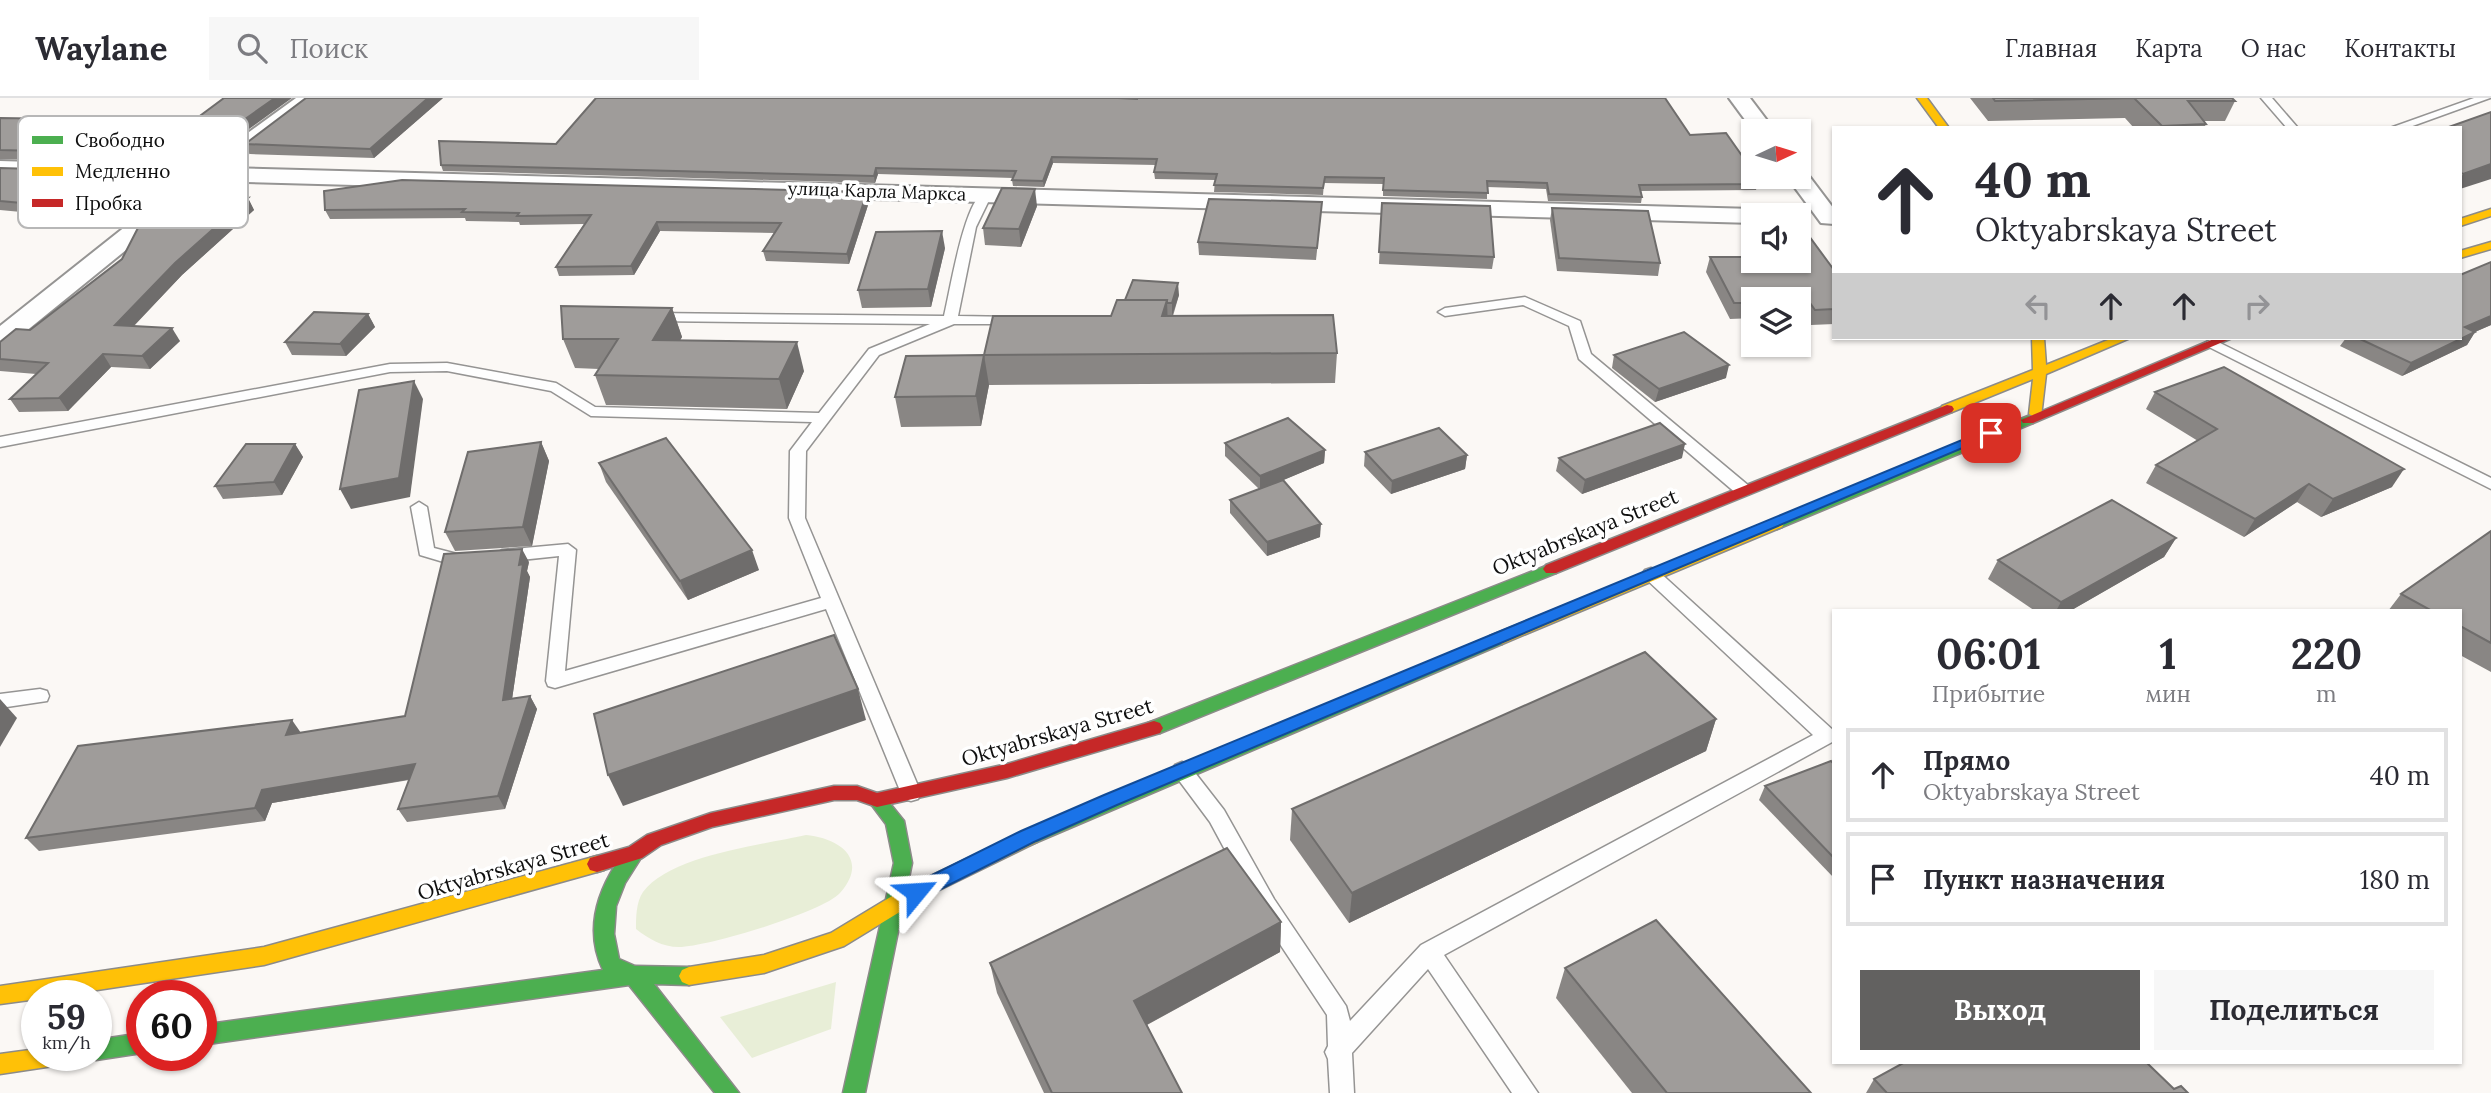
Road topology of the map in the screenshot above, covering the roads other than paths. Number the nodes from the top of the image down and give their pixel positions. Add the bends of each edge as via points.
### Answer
1 (309, 98) edge
2 (1739, 98) edge
3 (1922, 98) edge
4 (2266, 98) edge
5 (2485, 98) edge
6 (1755, 119) edge
7 (1943, 126) edge
8 (2290, 126) edge
9 (2401, 126) edge
10 (248, 143) edge
11 (0, 167) edge
12 (18, 167) edge
13 (248, 173) edge
14 (1808, 189) edge
15 (986, 194) junction
16 (2491, 212) edge
17 (1741, 216) edge
18 (1811, 217) edge
19 (1831, 218) edge
20 (2464, 220) edge
21 (138, 228) edge
22 (2491, 245) edge
23 (2462, 254) edge
24 (1445, 312) dead end
25 (637, 317) edge
26 (950, 321) junction
27 (1031, 321) edge
28 (0, 339) edge
29 (2038, 340) edge
30 (2119, 340) edge
31 (2211, 340) edge
32 (2215, 340) edge
33 (2040, 371) junction
34 (2036, 414) junction
35 (823, 418) junction
36 (0, 442) edge
37 (2491, 484) edge
38 (1743, 490) junction
39 (419, 506) dead end
40 (1651, 574) junction
41 (832, 601) junction
42 (40, 696) dead end
43 (0, 701) edge
44 (1182, 770) junction
45 (911, 793) junction
46 (877, 800) junction
47 (635, 852) junction
48 (894, 903) junction
49 (1429, 952) junction
50 (634, 975) junction
51 (0, 995) edge
52 (217, 1033) edge
53 (1337, 1052) junction
54 (21, 1061) edge
55 (0, 1064) edge
56 (728, 1093) edge
57 (854, 1093) edge
58 (1342, 1093) edge
59 (1526, 1093) edge

1 - 10 street
2 - 6 street
3 - 7 main road
4 - 8 lane
5 - 9 lane
11 - 12 street, улица Карла Маркса
13 - 15 street, улица Карла Маркса
14 - 19 street
15 - 17 street, улица Карла Маркса
15 - 26 lane via 970,227
16 - 20 main road
18 - 19 street
21 - 28 street
22 - 23 main road
24 - 38 lane via 1525,301 1576,324 1584,356
25 - 26 lane
26 - 27 lane
26 - 35 lane via 874,352
29 - 33 main road
30 - 33 main road, Oktyabrskaya Street
31 - 34 main road
32 - 37 lane
33 - 34 main road
33 - 38 main road, Oktyabrskaya Street
34 - 40 main road
35 - 36 lane via 590,411 556,387 447,367 390,368
35 - 41 lane via 798,451 796,518
38 - 45 main road, Oktyabrskaya Street via 1160,726 1085,751
39 - 41 lane via 426,551 457,560 568,550 555,681
40 - 44 main road
40 - 49 lane via 1827,736
41 - 45 lane
42 - 43 lane
44 - 48 main road via 1028,836
44 - 53 lane via 1217,817 1266,905 1338,1013
45 - 46 main road, Oktyabrskaya Street
46 - 47 main road, Oktyabrskaya Street via 858,793 804,797 691,826
46 - 48 main road via 889,813 903,850 904,880
47 - 50 main road via 611,884 601,928 611,965
47 - 51 main road, Oktyabrskaya Street via 264,956
48 - 50 main road via 836,940 785,956 678,978
48 - 57 main road
49 - 53 lane
49 - 59 lane
50 - 52 main road
50 - 56 main road
53 - 58 lane
54 - 55 main road

